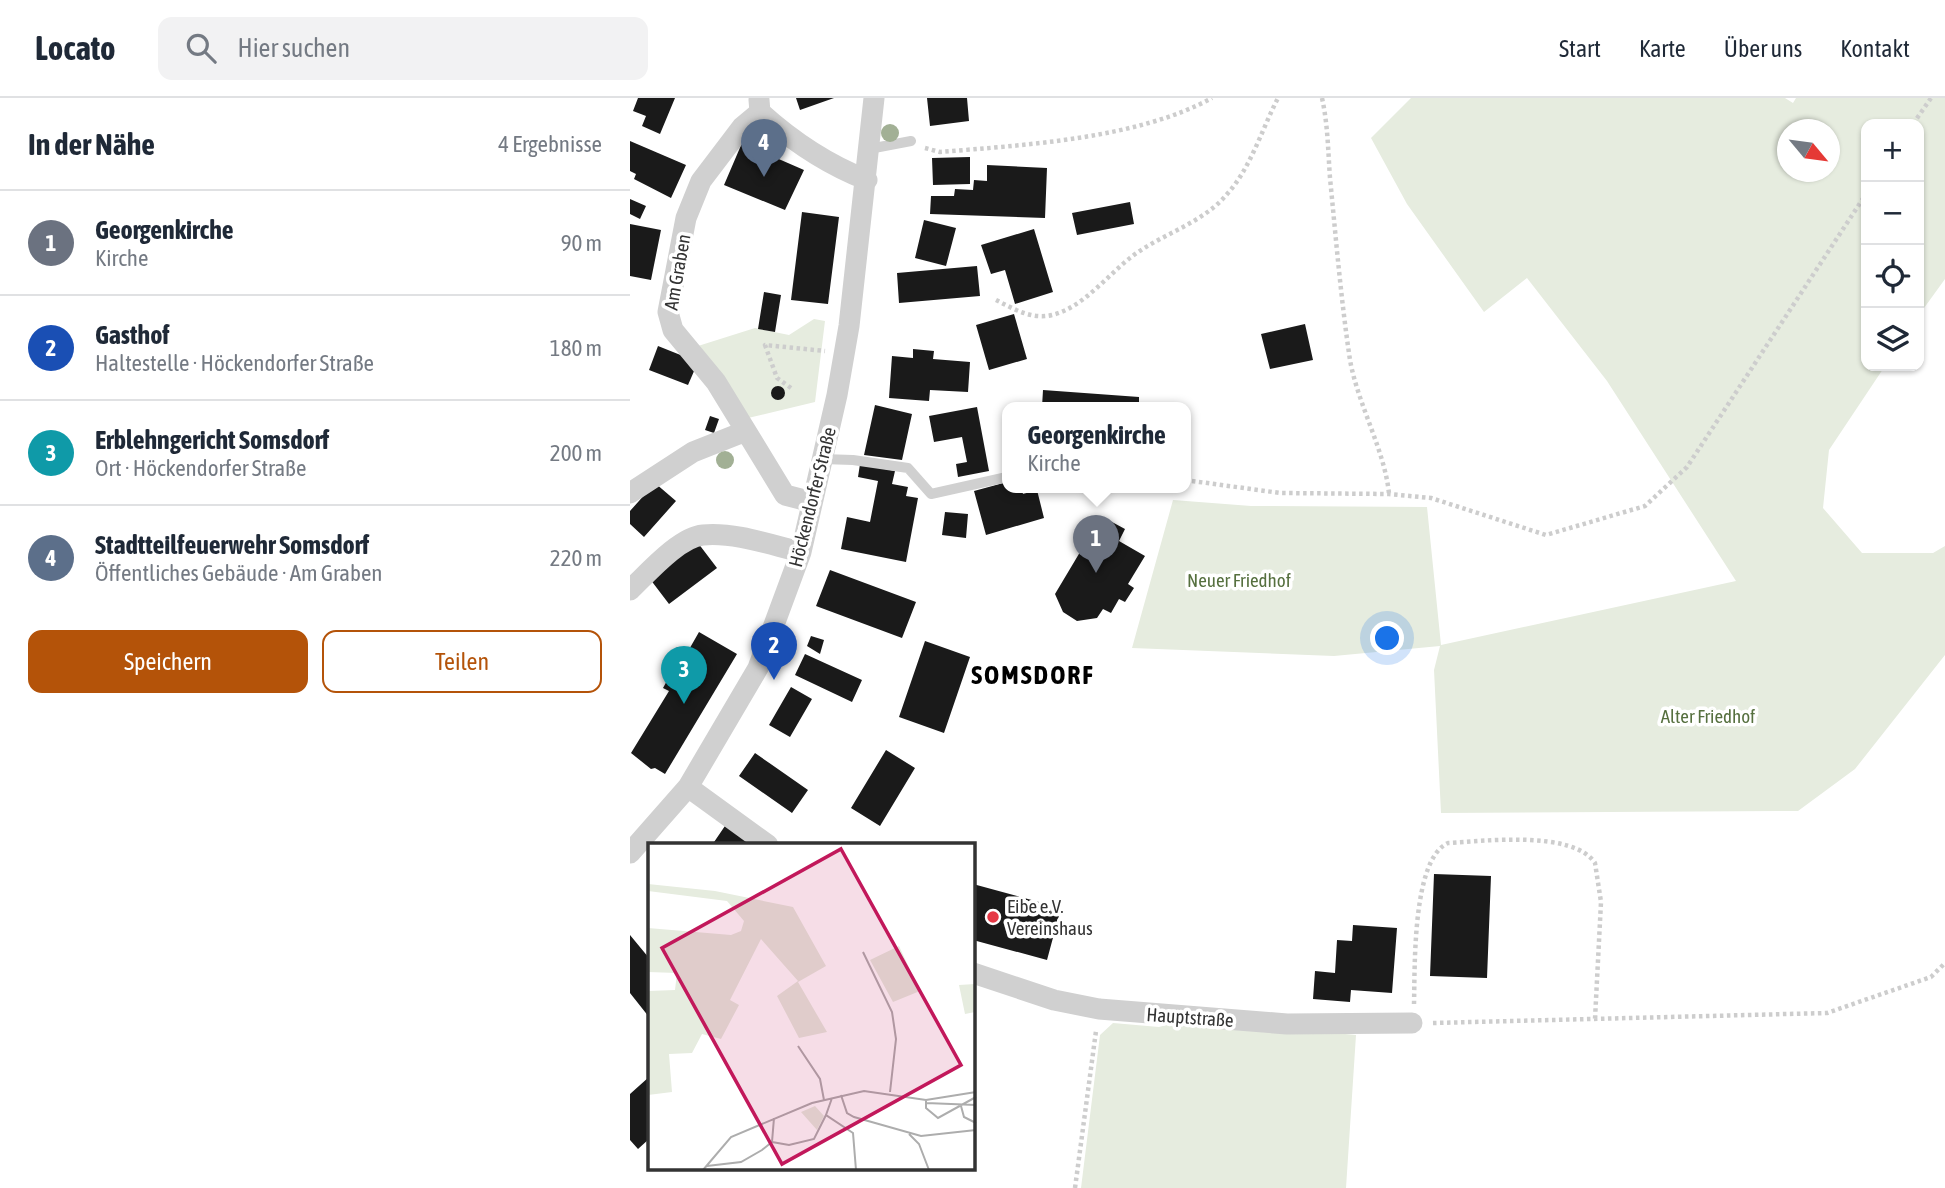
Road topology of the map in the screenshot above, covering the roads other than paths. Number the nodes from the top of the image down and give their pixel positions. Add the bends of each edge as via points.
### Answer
1 (874, 98) edge
2 (760, 105) edge
3 (911, 141) road end
4 (869, 149) junction
5 (867, 180) junction
6 (746, 432) junction
7 (822, 460) junction
8 (1002, 478) edge
9 (630, 494) edge
10 (811, 502) junction
11 (801, 552) junction
12 (630, 590) edge
13 (688, 787) junction
14 (765, 843) edge
15 (630, 853) edge
16 (975, 974) edge
17 (1412, 1023) road end

1 - 4 street, Höckendorfer Straße
2 - 5 street, Am Graben via 813,154
2 - 6 street, Am Graben via 701,181 687,218 668,312 673,330 716,382
3 - 4 lane
4 - 5 street, Höckendorfer Straße
5 - 7 street, Höckendorfer Straße via 849,326
6 - 9 street via 693,452
6 - 10 street, Am Graben via 785,495
7 - 8 lane via 908,468 931,494
7 - 10 street, Höckendorfer Straße
10 - 11 street, Höckendorfer Straße
11 - 12 street via 755,540 702,534 666,555
11 - 13 street, Höckendorfer Straße via 758,668
13 - 14 street
13 - 15 street, Höckendorfer Straße
16 - 17 street, Hauptstraße via 1054,1000 1099,1009 1287,1024

